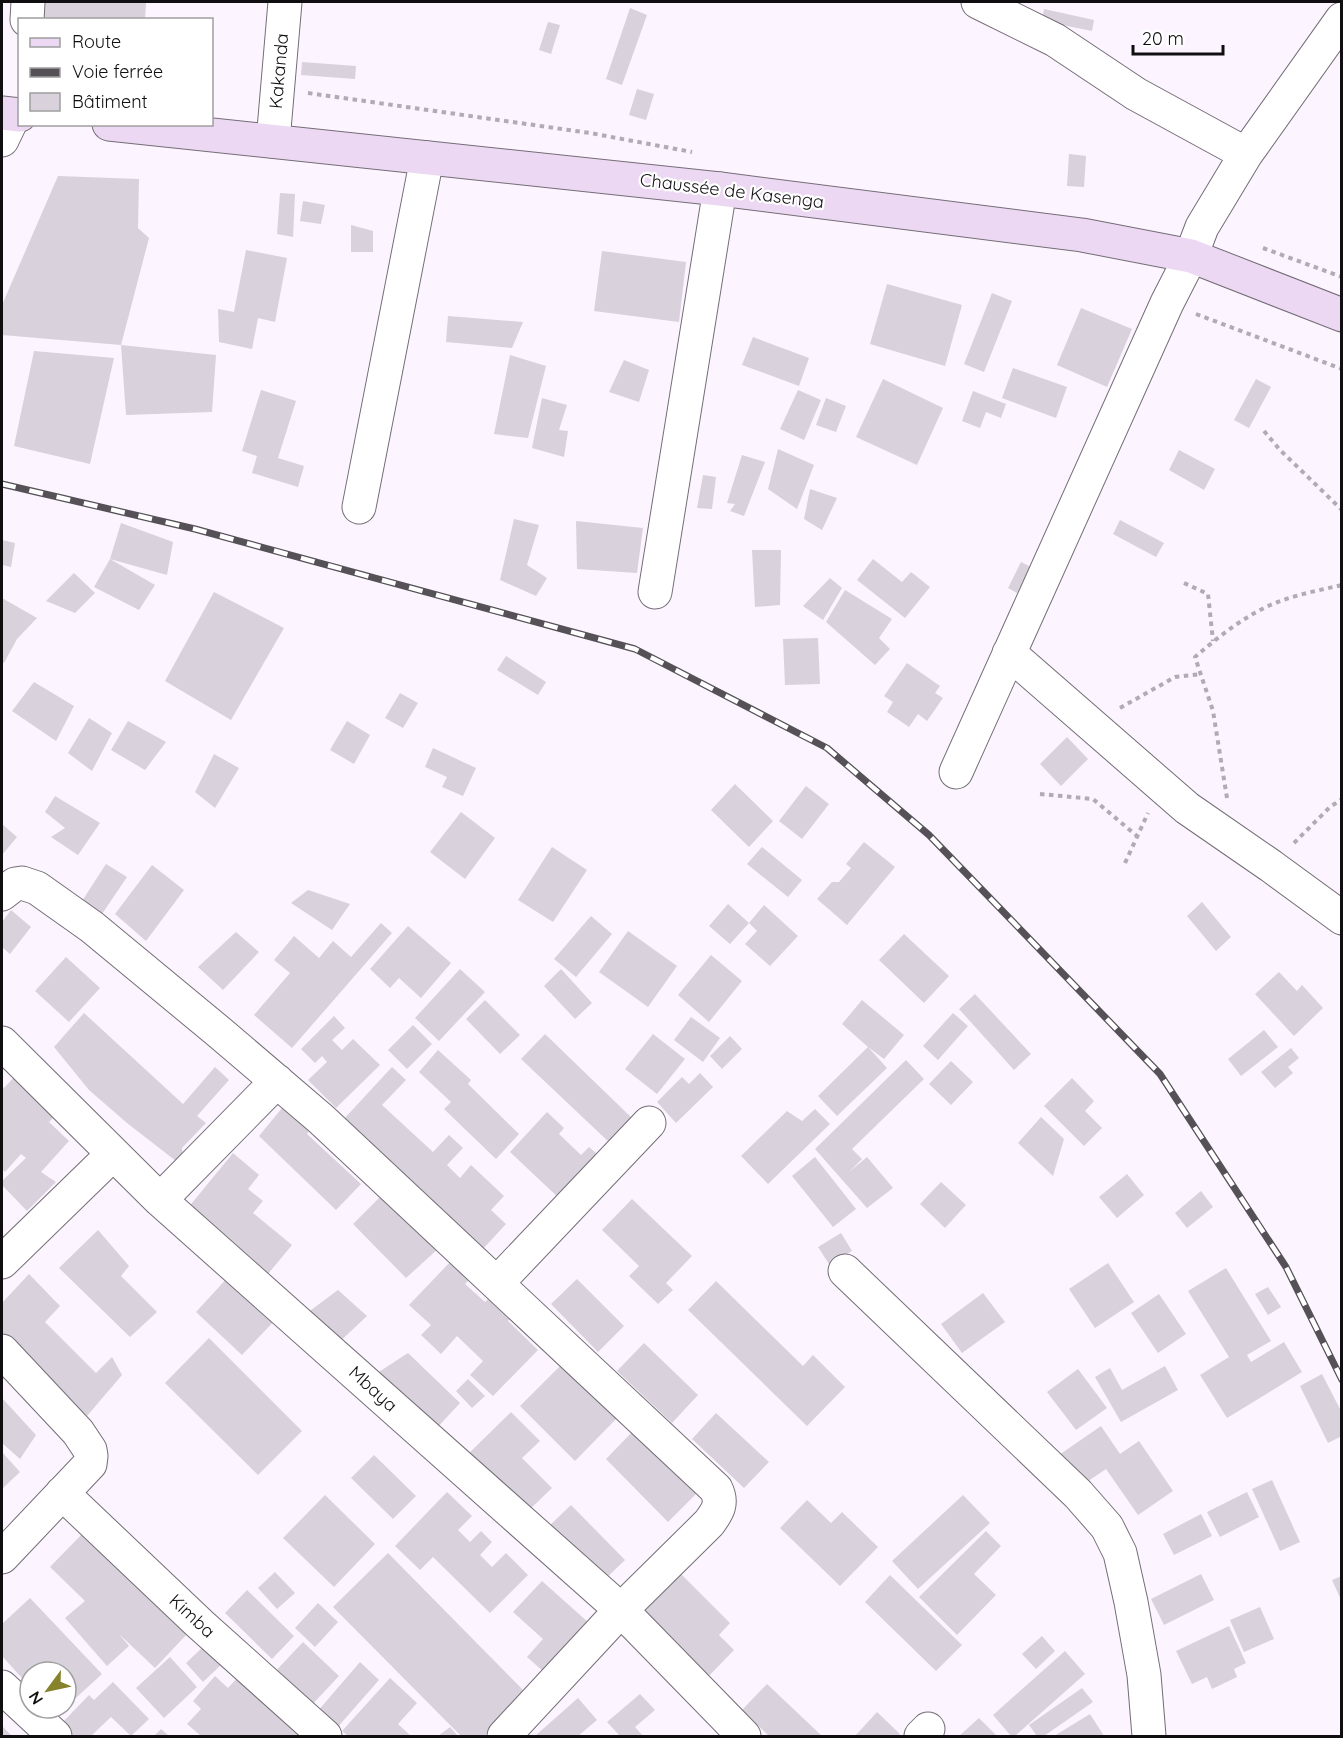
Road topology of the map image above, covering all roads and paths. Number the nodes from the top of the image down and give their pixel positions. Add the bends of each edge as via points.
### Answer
1 (28, 2) edge
2 (285, 2) edge
3 (978, 2) edge
4 (27, 18) edge
5 (1341, 20) edge
6 (128, 126) edge
7 (273, 141) junction
8 (1245, 154) junction
9 (427, 158) junction
10 (720, 189) junction
11 (1191, 256) junction
12 (1167, 303) junction
13 (1341, 315) edge
14 (1341, 369) edge
15 (1264, 431) dead end
16 (359, 507) dead end
17 (1341, 510) edge
18 (1184, 583) dead end
19 (1341, 585) edge
20 (654, 592) dead end
21 (1213, 642) junction
22 (1009, 653) junction
23 (1201, 674) junction
24 (1106, 739) junction
25 (956, 772) dead end
26 (1161, 785) junction
27 (1040, 794) dead end
28 (1341, 799) edge
29 (1137, 837) junction
30 (1229, 837) junction
31 (1125, 863) dead end
32 (1271, 866) junction
33 (2, 894) edge
34 (1341, 918) edge
35 (2, 1043) edge
36 (277, 1081) junction
37 (649, 1123) dead end
38 (113, 1154) junction
39 (160, 1200) junction
40 (2, 1262) edge
41 (845, 1271) dead end
42 (497, 1283) junction
43 (2, 1351) edge
44 (62, 1493) junction
45 (2, 1557) edge
46 (621, 1611) junction
47 (2, 1687) edge
48 (55, 1737) edge
49 (325, 1737) edge
50 (504, 1737) edge
51 (744, 1737) edge
52 (1149, 1737) edge

1 - 4 street
2 - 7 street, Kakanda
3 - 8 street via 1055,40 1136,94
5 - 8 street
6 - 7 main road, Chaussée de Kasenga
7 - 9 main road, Chaussée de Kasenga
8 - 11 street via 1202,227
9 - 10 main road, Chaussée de Kasenga
9 - 16 street
10 - 11 main road, Chaussée de Kasenga via 1082,235
10 - 20 street
11 - 12 street
11 - 13 main road, Chaussée de Kasenga
12 - 14 path
12 - 22 street
15 - 17 path
18 - 21 path via 1208,594
19 - 21 path via 1265,607
21 - 23 path via 1195,657
22 - 24 street
22 - 25 street
23 - 24 path via 1175,677 1119,708
23 - 30 path via 1214,711 1230,816
24 - 26 street
26 - 29 path
26 - 30 street
27 - 29 path via 1093,799
28 - 32 path
29 - 31 path
30 - 32 street
32 - 34 street
33 - 36 street via 9,886 22,883 61,903
35 - 38 street, Mbaya
36 - 39 street
36 - 42 street
37 - 42 street
38 - 39 street, Mbaya
38 - 40 street
39 - 46 street, Mbaya
41 - 52 street via 1078,1494 1107,1527 1120,1553 1131,1602 1144,1675
42 - 46 street via 719,1496 719,1507 709,1523
43 - 44 street via 90,1450 90,1464
44 - 45 street
44 - 49 street, Kimba
46 - 50 street
46 - 51 street, Mbaya
47 - 48 street

